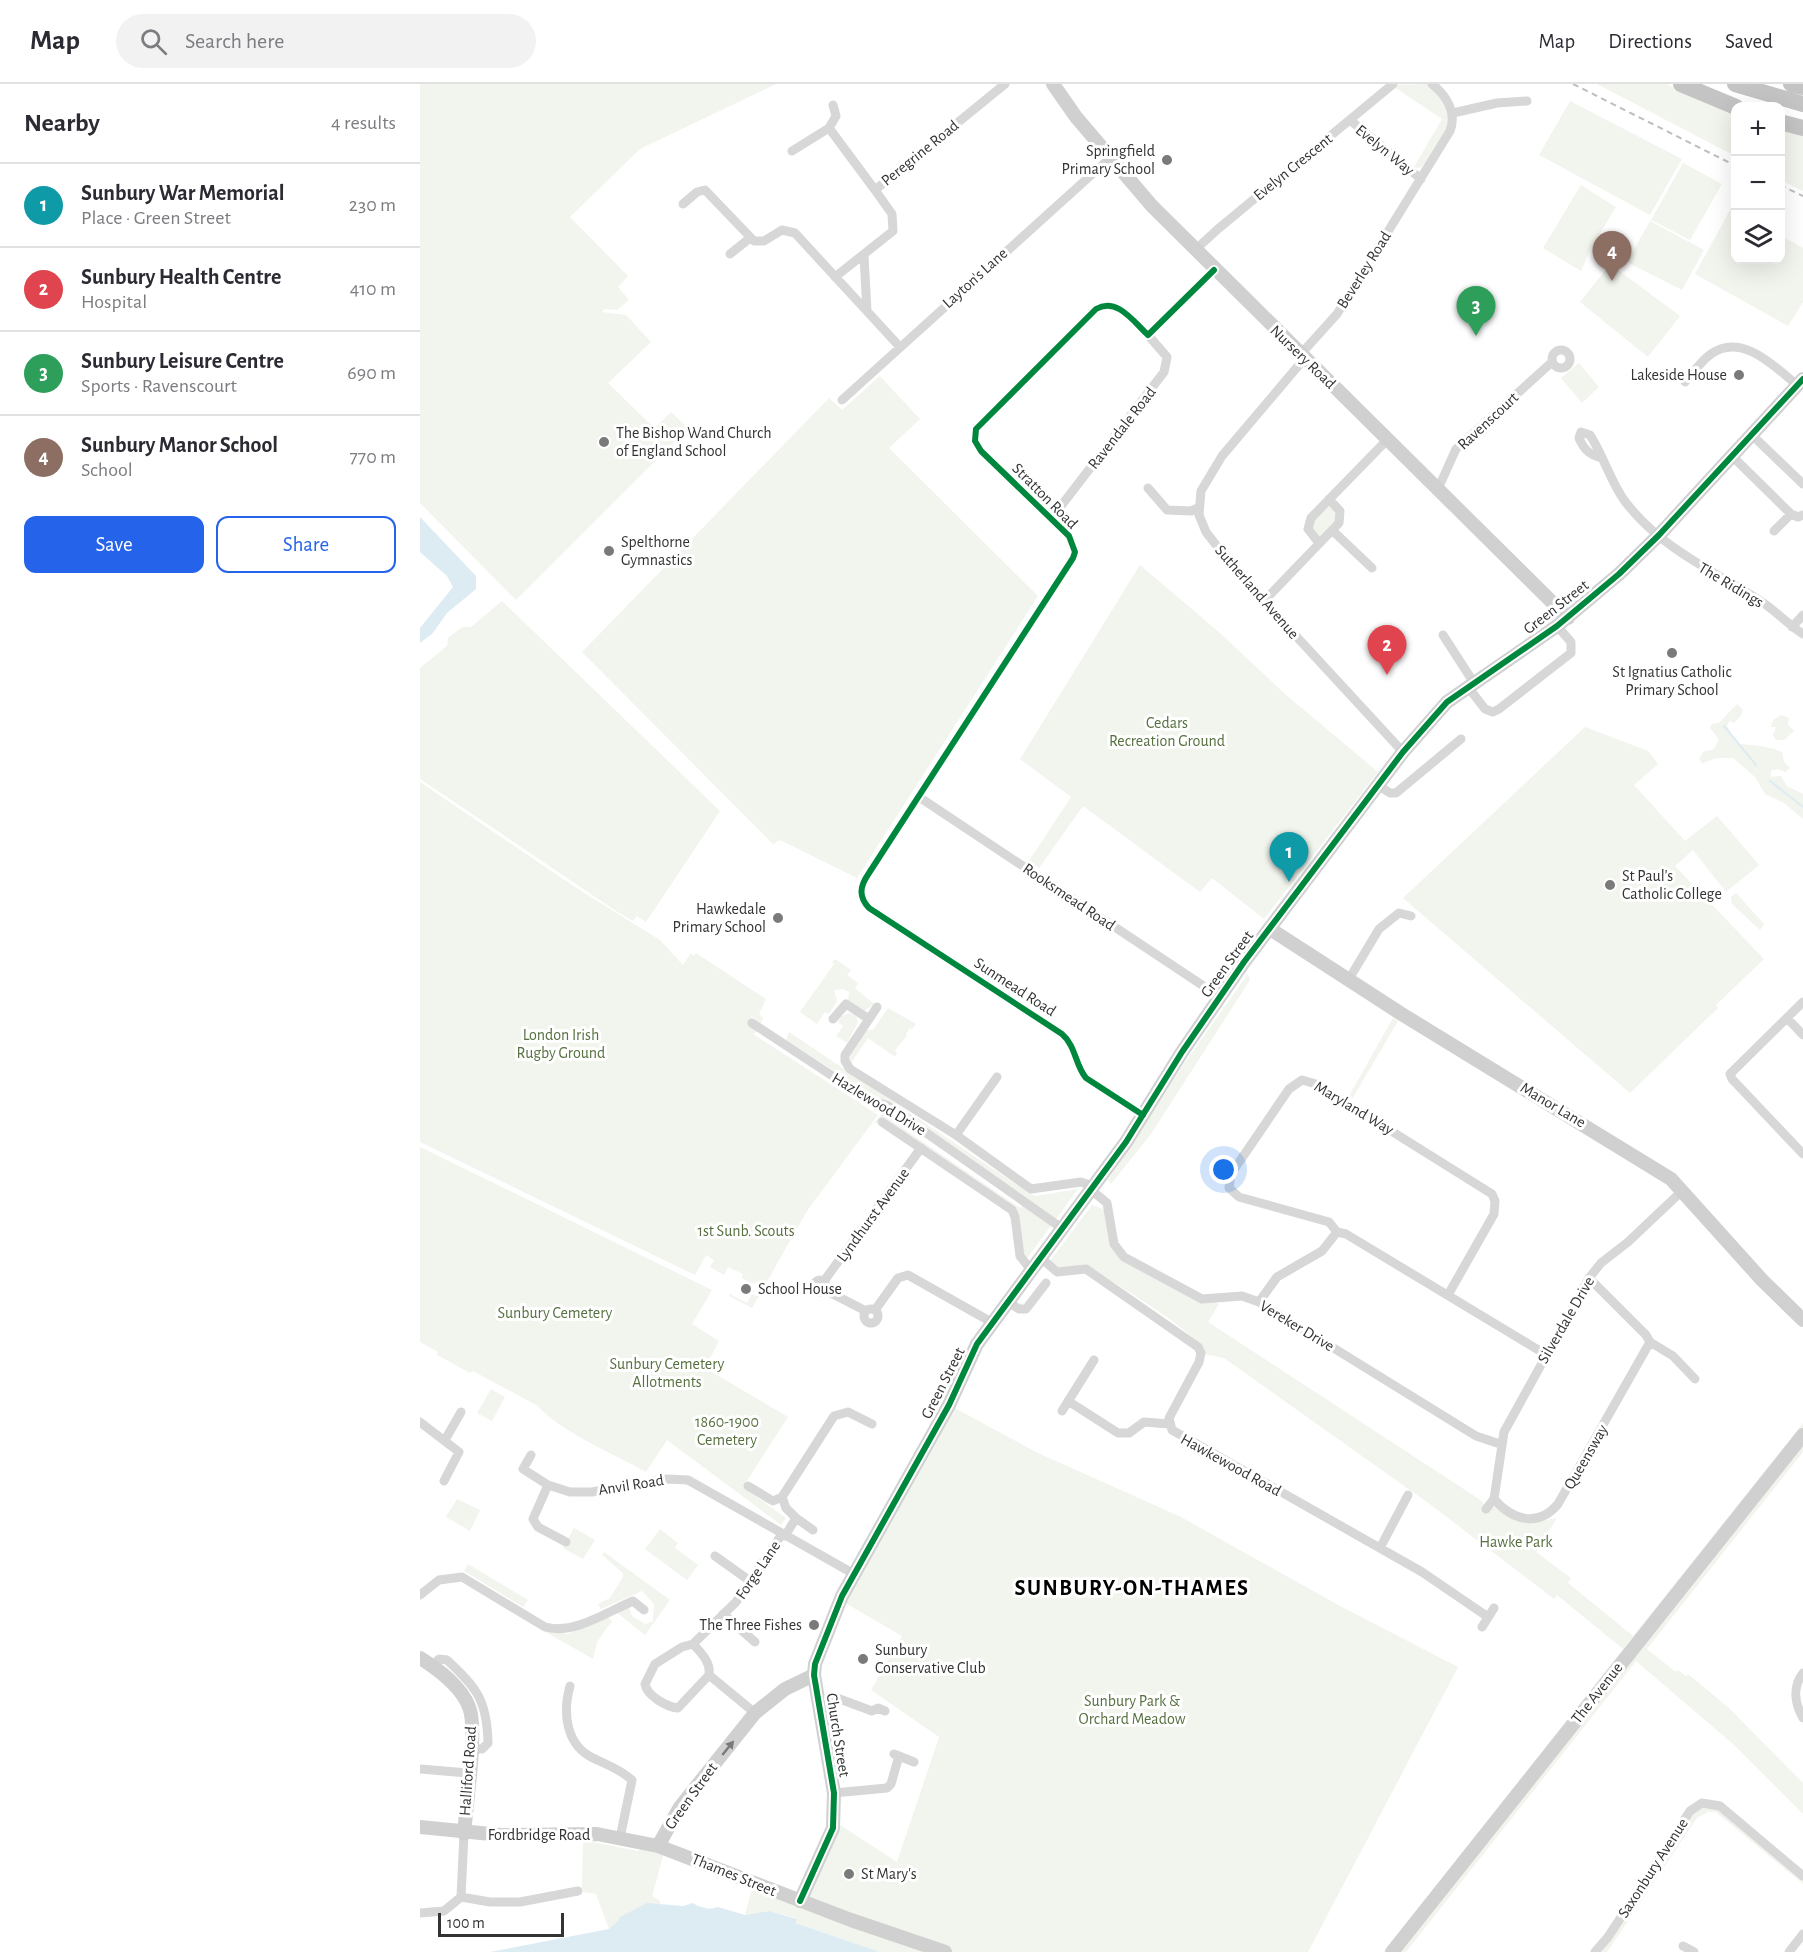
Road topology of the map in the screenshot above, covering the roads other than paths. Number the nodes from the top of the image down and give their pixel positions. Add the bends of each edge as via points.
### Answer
1 (1005, 84) edge
2 (1053, 84) edge
3 (1393, 84) edge
4 (1432, 84) edge
5 (1681, 84) edge
6 (1735, 84) edge
7 (1791, 84) edge
8 (1803, 87) edge
9 (1527, 101) dead end
10 (833, 105) dead end
11 (1731, 105) edge
12 (1803, 105) edge
13 (1453, 113) junction
14 (1350, 120) junction
15 (1785, 123) edge
16 (829, 128) junction
17 (1803, 128) edge
18 (792, 151) dead end
19 (1110, 158) junction
20 (1421, 179) junction
21 (874, 190) junction
22 (682, 204) dead end
23 (750, 238) junction
24 (1196, 250) junction
25 (730, 255) dead end
26 (864, 256) junction
27 (1214, 270) junction
28 (835, 277) junction
29 (867, 311) junction
30 (1148, 335) junction
31 (899, 346) junction
32 (1302, 357) junction
33 (1552, 362) dead end
34 (1685, 382) dead end
35 (1800, 382) edge
36 (842, 400) dead end
37 (1751, 434) junction
38 (1387, 440) junction
39 (1731, 455) junction
40 (1602, 458) dead end
41 (1803, 484) edge
42 (1148, 488) dead end
43 (1437, 491) junction
44 (1329, 499) junction
45 (1198, 508) junction
46 (1791, 514) junction
47 (1803, 515) edge
48 (1052, 519) junction
49 (1332, 530) junction
50 (1774, 531) dead end
51 (1659, 535) junction
52 (1319, 543) junction
53 (1372, 568) dead end
54 (1264, 602) junction
55 (1803, 615) edge
56 (1562, 622) junction
57 (1792, 627) junction
58 (1803, 634) edge
59 (1443, 635) dead end
60 (1471, 685) junction
61 (1461, 739) dead end
62 (1403, 752) junction
63 (1379, 786) junction
64 (919, 797) junction
65 (861, 892) joint
66 (1411, 916) dead end
67 (1270, 928) junction
68 (1349, 979) junction
69 (1220, 997) junction
70 (1803, 1002) edge
71 (877, 1007) dead end
72 (1787, 1018) junction
73 (833, 1019) dead end
74 (869, 1019) junction
75 (752, 1023) dead end
76 (1803, 1035) edge
77 (997, 1077) dead end
78 (1143, 1115) junction
79 (882, 1122) dead end
80 (956, 1135) junction
81 (921, 1148) junction
82 (1803, 1154) edge
83 (1092, 1188) junction
84 (1683, 1190) junction
85 (1062, 1229) junction
86 (1337, 1232) junction
87 (1040, 1257) junction
88 (1031, 1270) junction
89 (1589, 1278) junction
90 (1046, 1283) dead end
91 (1448, 1295) junction
92 (1008, 1302) junction
93 (1259, 1302) junction
94 (1803, 1320) edge
95 (993, 1323) junction
96 (1650, 1342) junction
97 (1545, 1354) junction
98 (1094, 1367) dead end
99 (1695, 1379) dead end
100 (1068, 1401) junction
101 (1062, 1411) dead end
102 (461, 1412) dead end
103 (420, 1422) edge
104 (872, 1424) dead end
105 (1169, 1424) junction
106 (1803, 1435) edge
107 (445, 1440) junction
108 (1500, 1444) junction
109 (531, 1455) dead end
110 (444, 1482) dead end
111 (548, 1485) junction
112 (748, 1486) dead end
113 (1408, 1495) dead end
114 (782, 1497) junction
115 (1494, 1499) junction
116 (1486, 1509) dead end
117 (796, 1518) junction
118 (813, 1530) dead end
119 (784, 1535) junction
120 (566, 1542) dead end
121 (1380, 1548) junction
122 (715, 1556) dead end
123 (854, 1574) junction
124 (750, 1581) junction
125 (420, 1595) edge
126 (1494, 1608) dead end
127 (644, 1610) dead end
128 (723, 1614) junction
129 (1488, 1617) junction
130 (1482, 1627) dead end
131 (754, 1642) dead end
132 (693, 1644) junction
133 (420, 1658) edge
134 (1803, 1673) edge
135 (709, 1675) junction
136 (814, 1675) junction
137 (570, 1686) dead end
138 (819, 1701) junction
139 (885, 1711) dead end
140 (755, 1713) junction
141 (1803, 1718) edge
142 (914, 1762) dead end
143 (420, 1769) edge
144 (468, 1773) junction
145 (834, 1793) junction
146 (420, 1827) edge
147 (464, 1834) junction
148 (620, 1838) junction
149 (658, 1846) junction
150 (1803, 1876) edge
151 (578, 1891) dead end
152 (461, 1897) junction
153 (800, 1901) junction
154 (420, 1913) edge
155 (1803, 1934) edge
156 (1683, 1946) dead end
157 (945, 1952) edge
158 (1392, 1952) edge
159 (1595, 1952) edge
160 (1694, 1952) edge
161 (1788, 1952) edge

1 - 21 street, Peregrine Road
2 - 19 street, Nursery Road
3 - 14 street, Evelyn Crescent
4 - 13 street
5 - 11 highway
6 - 12 highway
7 - 8 highway
9 - 13 street
10 - 16 street via 836,116
13 - 20 street via 1450,130
14 - 20 street, Evelyn Way
14 - 24 street, Evelyn Crescent
15 - 17 highway
16 - 18 street
16 - 21 street
19 - 24 street, Nursery Road
19 - 31 street, Layton's Lane
20 - 32 street, Beverley Road via 1337,314
21 - 26 street, Peregrine Road via 892,214 895,225 890,236
22 - 23 street via 701,190 709,191
23 - 25 street
23 - 28 street via 764,241 776,232 788,230
24 - 27 street, Nursery Road
26 - 28 street, Peregrine Road
26 - 29 street
27 - 30 street
27 - 32 street, Nursery Road
28 - 29 street
29 - 31 street
30 - 48 street, Ravendale Road via 1167,357 1164,372
30 - 48 street, Stratton Road via 1117,306 1102,306 976,429 975,441 981,451
31 - 36 street, Layton's Lane
32 - 38 street, Nursery Road
32 - 45 street via 1222,456 1201,491
33 - 43 street, Ravenscourt via 1456,450
34 - 35 street via 1710,355 1726,348 1759,355
35 - 37 street, Green Street
37 - 39 street, Green Street
37 - 41 street
38 - 43 street, Nursery Road
38 - 44 street
39 - 46 street
39 - 51 street, Green Street
40 - 51 street, The Ridings via 1625,501
42 - 45 street via 1167,510
43 - 56 street, Nursery Road
44 - 49 street via 1341,515
44 - 52 street via 1308,521 1310,533
45 - 54 street, Sutherland Avenue via 1206,532
46 - 47 street
46 - 50 street
48 - 64 street, Stratton Road via 1069,536 1075,552 1073,558
49 - 52 street
49 - 53 street
51 - 56 street, Green Street
51 - 57 street, The Ridings via 1688,560 1758,599
52 - 54 street
54 - 62 street, Sutherland Avenue
55 - 57 street
56 - 60 street, Green Street
56 - 60 street via 1571,642 1571,653 1499,709 1485,709
57 - 58 street, The Ridings
59 - 60 street
60 - 62 street, Green Street via 1437,712
61 - 63 street via 1396,793
62 - 63 street, Green Street
63 - 67 street, Green Street
64 - 65 street, Stratton Road via 863,882
64 - 69 street, Rooksmead Road
65 - 78 street, Sunmead Road via 862,901 869,908 1062,1034 1086,1078
66 - 68 street via 1399,913 1379,929
67 - 68 street, Manor Lane
67 - 69 street, Green Street
68 - 84 street, Manor Lane via 1648,1163
69 - 78 street, Green Street
70 - 72 street
71 - 74 street
72 - 76 street
72 - 82 street via 1730,1074
73 - 74 street via 846,1004
74 - 80 street via 847,1051 845,1061 850,1069
75 - 85 street, Hazlewood Drive via 866,1098 888,1106
77 - 80 street
78 - 83 street, Green Street
79 - 81 street
80 - 83 street via 1031,1189 1081,1182
81 - 88 street via 1012,1210 1022,1261
81 - 95 street, Lyndhurst Avenue via 824,1286 870,1311 898,1278 908,1275
83 - 85 street, Green Street
83 - 93 street, Vereker Drive via 1107,1203 1114,1244 1124,1257 1202,1299 1242,1296
84 - 89 street, Silverdale Drive
84 - 94 street, Manor Lane
85 - 87 street, Green Street
86 - 91 street, Maryland Way via 1347,1234
86 - 91 street, Maryland Way via 1329,1222 1239,1197 1229,1188 1231,1173 1289,1089 1302,1080 1316,1084 1492,1194 1494,1214
86 - 93 street via 1322,1251 1277,1277
87 - 88 street, Green Street
87 - 105 street, Hawkewood Road via 1057,1272 1086,1269 1198,1347 1199,1362
88 - 92 street, Green Street
89 - 96 street
89 - 97 street, Silverdale Drive
90 - 92 street via 1026,1309
91 - 97 street, Maryland Way
92 - 95 street, Green Street
93 - 108 street, Vereker Drive via 1476,1436
95 - 123 street, Green Street via 977,1344 950,1405
96 - 99 street via 1673,1356
96 - 115 street, Queensway via 1552,1512 1526,1520 1504,1510
97 - 108 street, Silverdale Drive
98 - 100 street
100 - 101 street
100 - 105 street via 1118,1433 1130,1433 1144,1422
102 - 107 street
103 - 107 street
104 - 114 street via 848,1412 834,1416
105 - 121 street, Hawkewood Road via 1177,1434
106 - 158 street, The Avenue
107 - 110 street via 459,1452
108 - 115 street
109 - 111 street, Anvil Road via 523,1469
111 - 119 street, Anvil Road via 570,1492 592,1492 667,1479 688,1480
111 - 120 street via 532,1520
112 - 114 street via 769,1500
113 - 121 street
114 - 117 street
115 - 116 street
117 - 118 street
117 - 119 street
119 - 123 street, Forge Lane
119 - 124 street, Forge Lane
121 - 129 street, Hawkewood Road
122 - 124 street
123 - 136 street, Green Street via 831,1621
124 - 128 street, Forge Lane
125 - 127 street via 439,1580 462,1577 545,1627 558,1630 633,1601
126 - 129 street
128 - 131 street
128 - 132 street, Forge Lane
129 - 130 street
132 - 135 street via 706,1659
132 - 135 street, Forge Lane via 656,1664 646,1681 648,1693 675,1708
133 - 144 street, Halliford Road via 456,1688 470,1709
134 - 141 street via 1796,1698
135 - 140 street
136 - 138 street, Church Street
136 - 140 street, Green Street via 785,1689
137 - 148 street via 567,1713 573,1740 582,1751 632,1780
138 - 139 street via 837,1698 872,1711
138 - 145 street, Church Street
149 -> 140 street, Green Street via 680,1807
142 - 145 street via 897,1755 887,1788
143 - 144 street
144 - 147 street, Halliford Road
145 - 153 street, Church Street via 833,1828
146 - 147 street, Fordbridge Road
147 - 148 street, Fordbridge Road via 578,1833
147 - 152 street
148 - 149 street, Fordbridge Road
149 - 153 street, Thames Street
150 - 159 street, Saxonbury Avenue via 1720,1806 1702,1803 1690,1811
151 - 152 street via 520,1902
152 - 154 street via 444,1911
153 - 157 street, Thames Street
155 - 161 street
156 - 160 street

